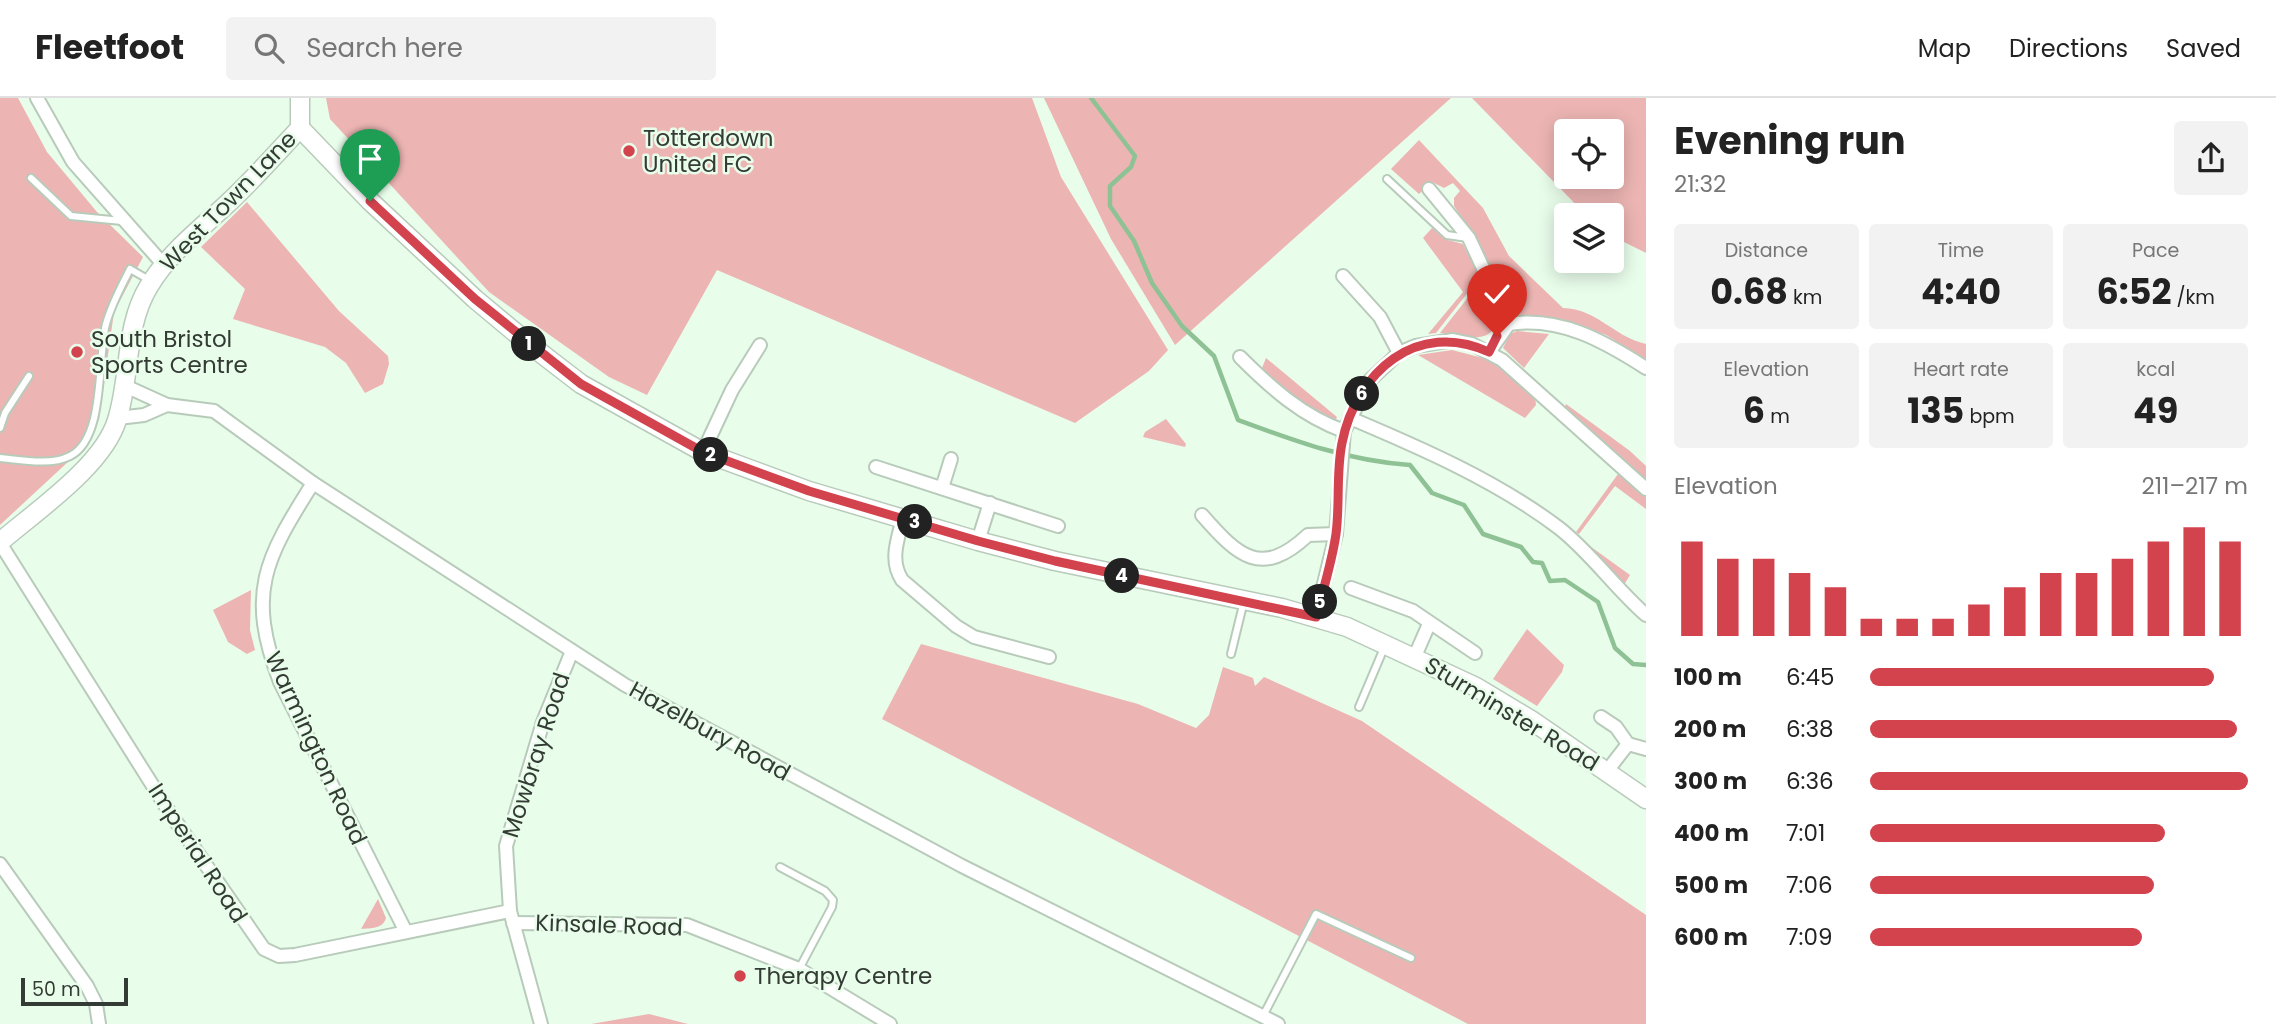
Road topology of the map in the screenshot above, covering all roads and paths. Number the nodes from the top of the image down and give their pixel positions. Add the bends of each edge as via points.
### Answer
1 (37, 98) edge
2 (300, 98) edge
3 (300, 128) junction
4 (31, 178) dead end
5 (1387, 179) dead end
6 (1429, 189) dead end
7 (125, 221) junction
8 (1469, 239) junction
9 (163, 264) junction
10 (1343, 276) dead end
11 (152, 281) junction
12 (1509, 324) junction
13 (760, 345) dead end
14 (1489, 352) junction
15 (1399, 353) junction
16 (1240, 357) dead end
17 (1646, 368) edge
18 (29, 376) dead end
19 (123, 385) junction
20 (167, 405) junction
21 (118, 418) junction
22 (1350, 418) junction
23 (0, 428) edge
24 (1344, 431) junction
25 (703, 452) junction
26 (0, 458) edge
27 (951, 459) dead end
28 (876, 467) dead end
29 (313, 483) junction
30 (942, 488) junction
31 (1646, 489) edge
32 (990, 503) junction
33 (1202, 516) dead end
34 (903, 518) junction
35 (1058, 526) dead end
36 (1336, 534) junction
37 (978, 541) junction
38 (0, 543) edge
39 (1351, 588) dead end
40 (1244, 601) junction
41 (1646, 615) edge
42 (1316, 617) junction
43 (1429, 624) junction
44 (1387, 643) junction
45 (572, 651) junction
46 (1475, 653) dead end
47 (1231, 654) dead end
48 (1415, 656) junction
49 (1049, 657) dead end
50 (1359, 707) dead end
51 (1601, 717) dead end
52 (1628, 744) junction
53 (1646, 749) edge
54 (1607, 771) junction
55 (1646, 799) edge
56 (0, 864) edge
57 (780, 867) dead end
58 (511, 917) junction
59 (406, 932) junction
60 (1411, 958) dead end
61 (799, 969) junction
62 (1263, 1016) junction
63 (99, 1024) edge
64 (541, 1024) edge
65 (890, 1024) edge
66 (1278, 1024) edge

1 - 7 street via 73,162
2 - 3 street, West Town Lane
3 - 9 street, West Town Lane
3 - 25 street, Sturminster Road via 370,201 529,344 581,384
4 - 7 lane via 71,216
5 - 8 lane via 1447,235
6 - 8 street
7 - 9 street
8 - 12 street
9 - 11 street, West Town Lane
10 - 15 street via 1380,317
11 - 19 street, West Town Lane via 131,331
11 - 26 lane via 130,269 110,309 95,417 78,449 57,460
12 - 14 street
12 - 17 street via 1542,323 1581,331
13 - 25 street via 732,390
14 - 15 street via 1453,340
14 - 31 street
15 - 22 street via 1370,380
16 - 24 street via 1309,416
18 - 23 lane
19 - 20 street, Hazelbury Road
19 - 21 street, West Town Lane
20 - 21 street, Hazelbury Road via 144,415
20 - 29 street, Hazelbury Road via 214,411
21 - 38 street, West Town Lane via 90,462
22 - 24 street
22 - 41 street via 1522,502 1561,529
24 - 36 street
25 - 34 street, Sturminster Road via 796,487
27 - 30 street
28 - 30 street
29 - 45 street, Hazelbury Road
29 - 59 street, Warmington Road via 286,526 266,572 260,608 267,648
30 - 32 street
32 - 35 street
32 - 37 street
33 - 36 street via 1237,552 1264,559 1293,550 1308,535
34 - 37 street, Sturminster Road
34 - 49 street via 895,551 895,570 902,580 974,637
36 - 42 street
37 - 40 street, Sturminster Road
38 - 59 street, Imperial Road via 170,813 264,949 279,956 295,955
39 - 43 street via 1413,611
40 - 42 street, Sturminster Road
40 - 47 lane
42 - 44 street, Sturminster Road
43 - 46 street
43 - 48 street
44 - 48 street, Sturminster Road
44 - 50 lane
45 - 58 street, Mowbray Road via 543,722 506,846
45 - 62 street, Hazelbury Road via 681,717 912,840
48 - 54 street, Sturminster Road via 1486,693
51 - 52 street via 1616,727
52 - 53 street
52 - 54 street
54 - 55 street, Sturminster Road
56 - 63 street via 87,986
57 - 61 lane via 833,900
58 - 59 street, Imperial Road
58 - 61 street, Kinsale Road via 687,925
58 - 64 street, Mowbray Road
60 - 62 lane via 1316,914
61 - 65 street, Kinsale Road
62 - 66 street, Hazelbury Road

